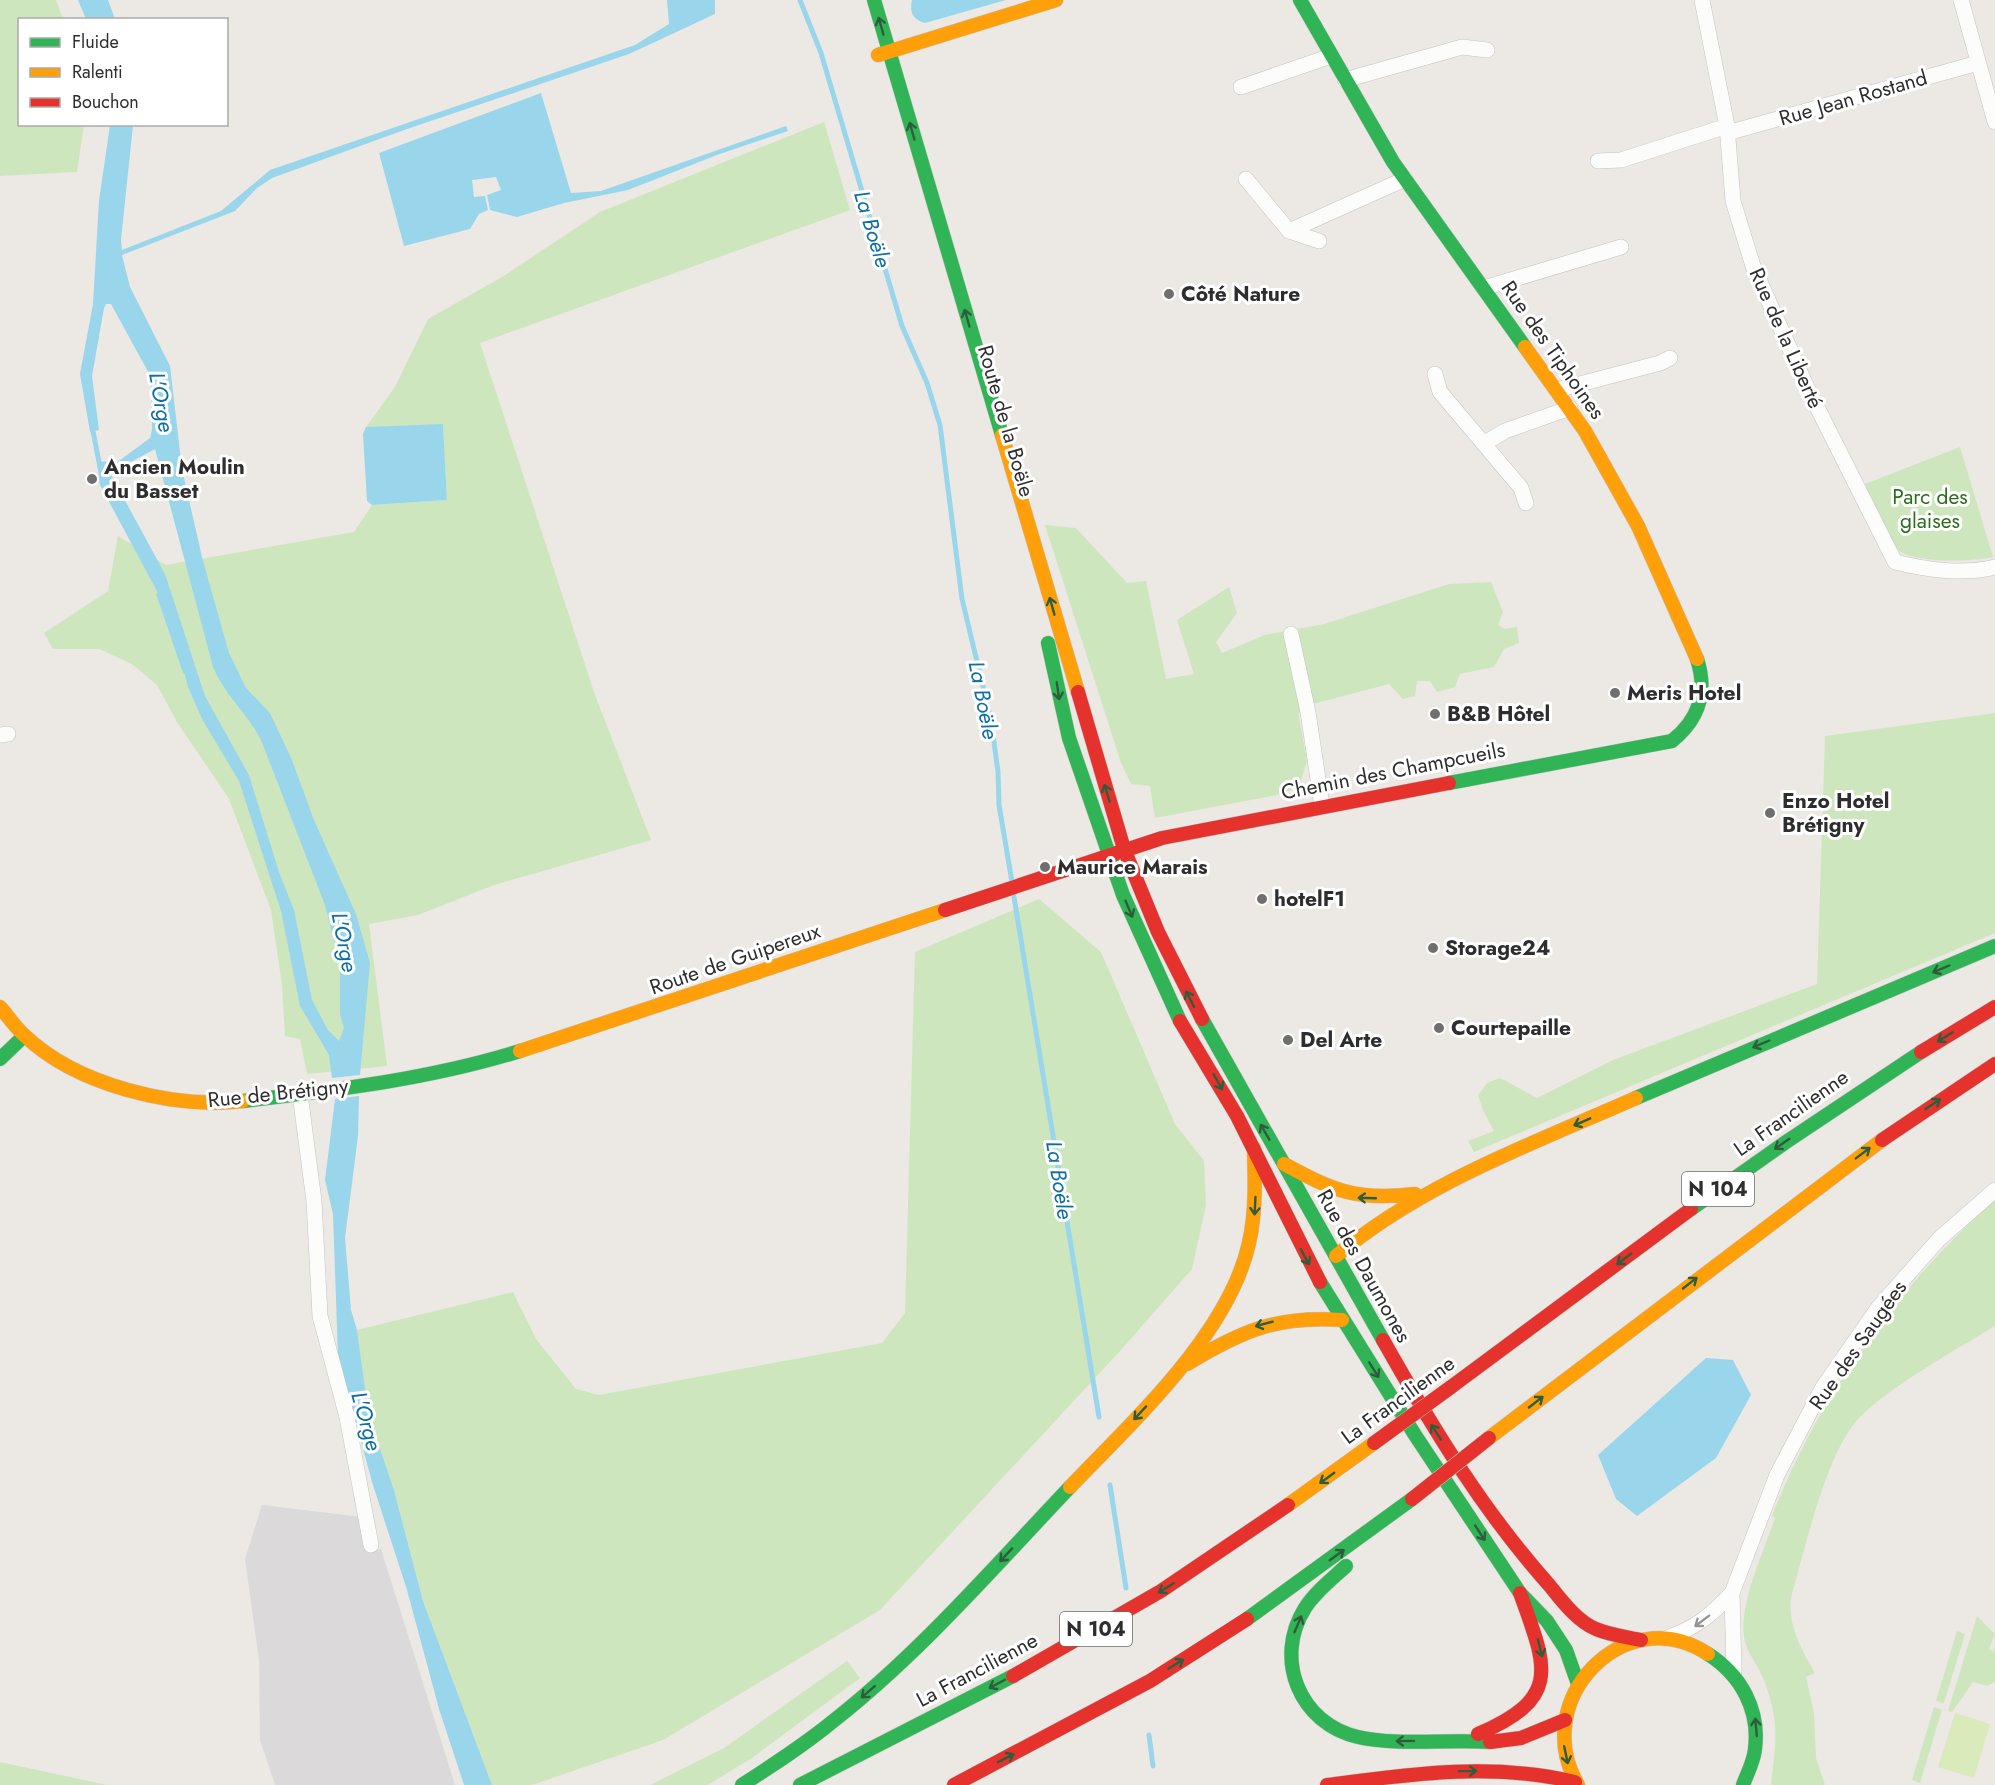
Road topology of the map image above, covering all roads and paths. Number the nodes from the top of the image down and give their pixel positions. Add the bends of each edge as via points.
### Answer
1 (861, 0) edge
2 (873, 0) edge
3 (1056, 0) edge
4 (1300, 0) edge
5 (1702, 0) edge
6 (1961, 0) edge
7 (1487, 50) dead end
8 (883, 53) junction
9 (1331, 56) junction
10 (1978, 63) junction
11 (1345, 80) junction
12 (1241, 87) dead end
13 (1995, 122) edge
14 (1727, 130) junction
15 (1598, 161) dead end
16 (1246, 179) dead end
17 (1405, 179) junction
18 (1289, 231) junction
19 (1319, 241) dead end
20 (1621, 247) dead end
21 (1484, 288) junction
22 (1670, 357) dead end
23 (1435, 374) dead end
24 (1557, 390) junction
25 (1570, 408) junction
26 (1485, 443) junction
27 (1526, 503) dead end
28 (1995, 567) edge
29 (1032, 587) dead end
30 (1045, 633) dead end
31 (1291, 634) dead end
32 (1672, 741) joint
33 (1322, 806) junction
34 (1124, 849) junction
35 (1109, 854) junction
36 (1995, 946) edge
37 (0, 1007) edge
38 (1995, 1007) edge
39 (24, 1036) junction
40 (0, 1059) edge
41 (1995, 1064) edge
42 (369, 1084) joint
43 (300, 1094) junction
44 (1254, 1148) junction
45 (1284, 1164) junction
46 (1995, 1190) edge
47 (1425, 1193) junction
48 (1336, 1256) junction
49 (1325, 1292) junction
50 (1342, 1320) junction
51 (1376, 1330) junction
52 (1179, 1369) junction
53 (1384, 1520) junction
54 (371, 1545) dead end
55 (1520, 1593) junction
56 (1732, 1593) junction
57 (1666, 1639) junction
58 (1641, 1640) junction
59 (1734, 1672) junction
60 (1578, 1684) junction
61 (1565, 1720) junction
62 (1463, 1739) junction
63 (1576, 1783) edge
64 (1744, 1784) edge
65 (742, 1785) edge
66 (800, 1785) edge
67 (954, 1785) edge
68 (1326, 1785) edge

1 - 8 main road, Route de la Boële
8 -> 2 main road, Route de la Boële
3 - 8 main road
4 - 9 main road, Rue des Tiphoines
5 - 14 street, Rue de la Liberté
6 - 10 street
7 - 11 street via 1462,47
8 - 29 main road, Route de la Boële
34 -> 8 main road, Route de la Boële
9 - 11 main road, Rue des Tiphoines
9 - 12 street
10 - 13 street
10 - 14 street, Rue Jean Rostand
11 - 17 main road, Rue des Tiphoines
14 - 15 street, Rue Jean Rostand via 1621,160
14 - 28 street, Rue de la Liberté via 1733,201 1753,266 1894,562 1929,570 1977,571
16 - 18 street
17 - 18 street
17 - 21 main road, Rue des Tiphoines
18 - 19 street
20 - 21 street
21 - 24 main road, Rue des Tiphoines
22 - 24 street
23 - 26 street via 1440,392
24 - 25 main road, Rue des Tiphoines
25 - 26 street
25 - 32 main road, Rue des Tiphoines via 1623,496 1698,662 1702,678 1698,715
26 - 27 street via 1521,488
30 -> 35 main road via 1069,738
31 - 33 street
32 - 33 main road, Chemin des Champcueils
33 - 34 main road, Chemin des Champcueils
34 - 35 main road, Chemin des Champcueils
45 -> 34 main road, Rue des Daumones via 1192,1002 1158,933
35 - 42 main road, Route de Guipereux via 611,1023 482,1063
35 -> 44 main road, Rue des Daumones via 1173,1008
36 -> 47 main road via 1685,1077
37 - 39 main road, Rue de Brétigny
38 -> 66 main road, La Francilienne / N 104, bridge via 1860,1090 1724,1184 1221,1552 1106,1624 996,1685
39 - 40 main road
39 - 43 main road, Rue de Brétigny via 74,1070 123,1089 176,1101 234,1102
53 -> 41 main road, N 104, bridge via 1876,1143
42 - 43 main road, Rue de Brétigny
43 - 54 street via 314,1202 320,1316 347,1417
44 -> 49 main road, Rue des Daumones
44 -> 52 main road via 1256,1203 1246,1257 1224,1303
47 -> 45 main road via 1356,1198 1320,1185
45 - 48 main road, Rue des Daumones
46 - 56 street, Rue des Saugées via 1939,1239 1878,1308 1823,1387 1777,1475
47 - 48 main road via 1360,1234
48 - 49 main road
48 - 51 main road, Rue des Daumones
49 - 50 main road, Rue des Daumones
50 - 51 main road
50 -> 52 main road via 1298,1318 1255,1327 1234,1335
50 -> 55 main road, Rue des Daumones
58 -> 51 main road, Rue des Daumones via 1595,1629 1569,1608 1531,1565 1450,1454
52 -> 65 main road via 896,1667 827,1727
62 -> 53 main road via 1371,1740 1343,1733 1321,1720 1302,1701 1293,1679 1293,1634 1304,1609 1321,1588 1373,1544
67 -> 53 main road, N 104 via 1150,1681 1251,1617
55 - 60 main road, Rue des Daumones via 1547,1621 1566,1650
55 -> 62 main road via 1542,1658 1541,1685 1519,1717
56 -> 57 street, Rue des Saugées via 1690,1630
56 - 59 street, Rue des Saugées
57 - 58 main road
57 - 59 main road via 1696,1645
58 - 60 main road via 1610,1652
64 -> 59 main road via 1755,1754 1756,1719
60 - 61 main road
61 - 62 main road via 1534,1735 1502,1742
61 -> 63 main road via 1564,1748
68 -> 63 main road via 1465,1771 1524,1772

